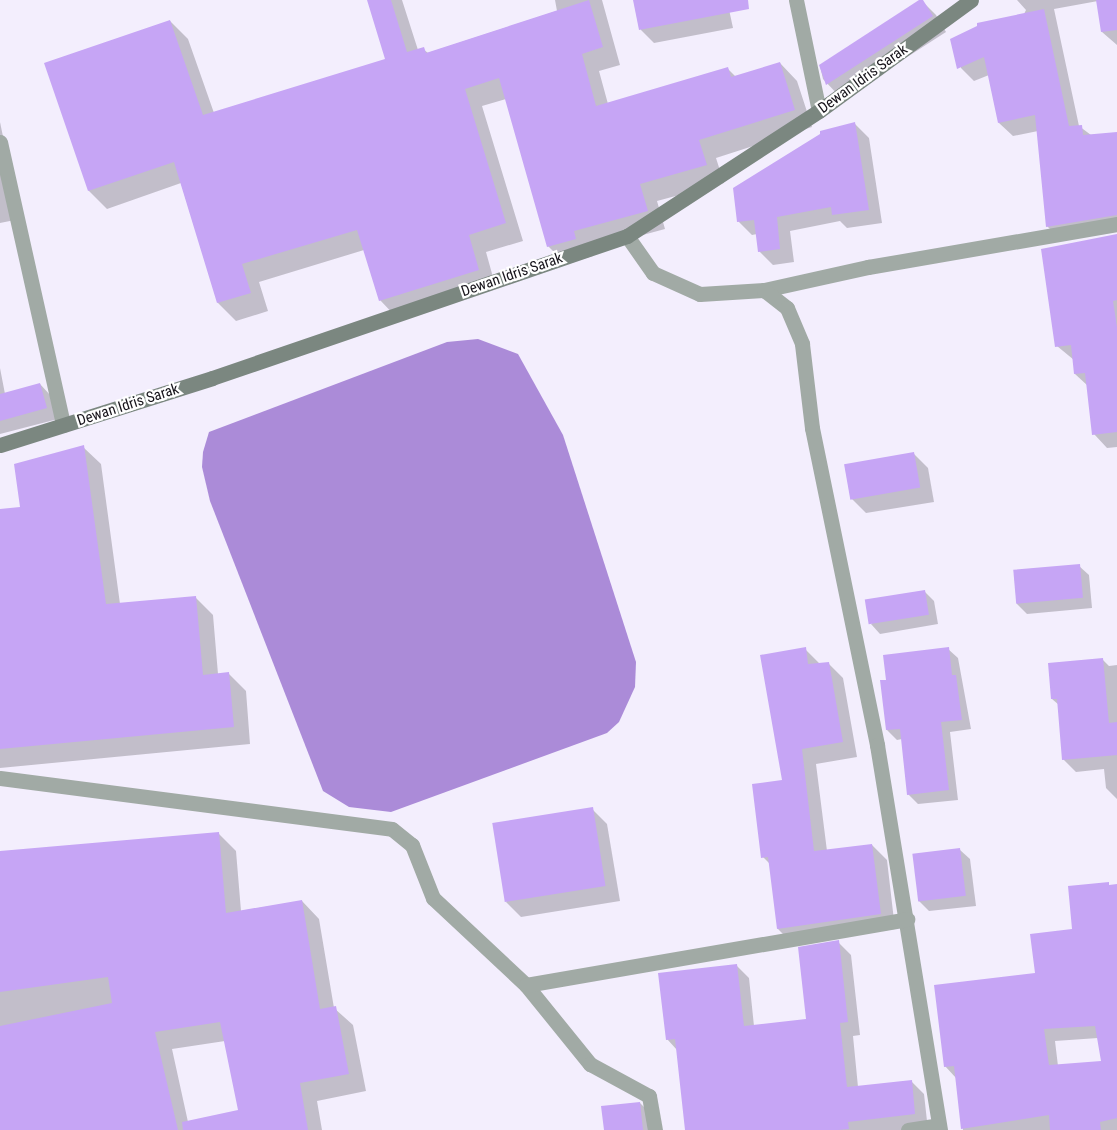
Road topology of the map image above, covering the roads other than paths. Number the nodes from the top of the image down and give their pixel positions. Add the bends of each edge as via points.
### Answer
1 (796, 0) edge
2 (971, 0) edge
3 (819, 111) junction
4 (0, 142) edge
5 (1117, 224) edge
6 (627, 236) junction
7 (764, 290) junction
8 (63, 426) junction
9 (0, 445) edge
10 (0, 778) edge
11 (907, 919) junction
12 (526, 985) junction
13 (939, 1127) edge
14 (655, 1130) edge
15 (908, 1130) edge

1 - 3 street
2 - 3 main road, Dewan Idris Sarak
3 - 6 main road, Dewan Idris Sarak
4 - 8 street
5 - 7 street via 868,267
6 - 7 street via 653,273 700,294
6 - 8 main road, Dewan Idris Sarak
7 - 11 street via 787,308 802,344 812,428 877,745
8 - 9 main road, Dewan Idris Sarak
10 - 12 street via 392,829 412,845 433,898
11 - 12 street
11 - 13 street
12 - 14 street via 590,1064 649,1096
13 - 15 street

